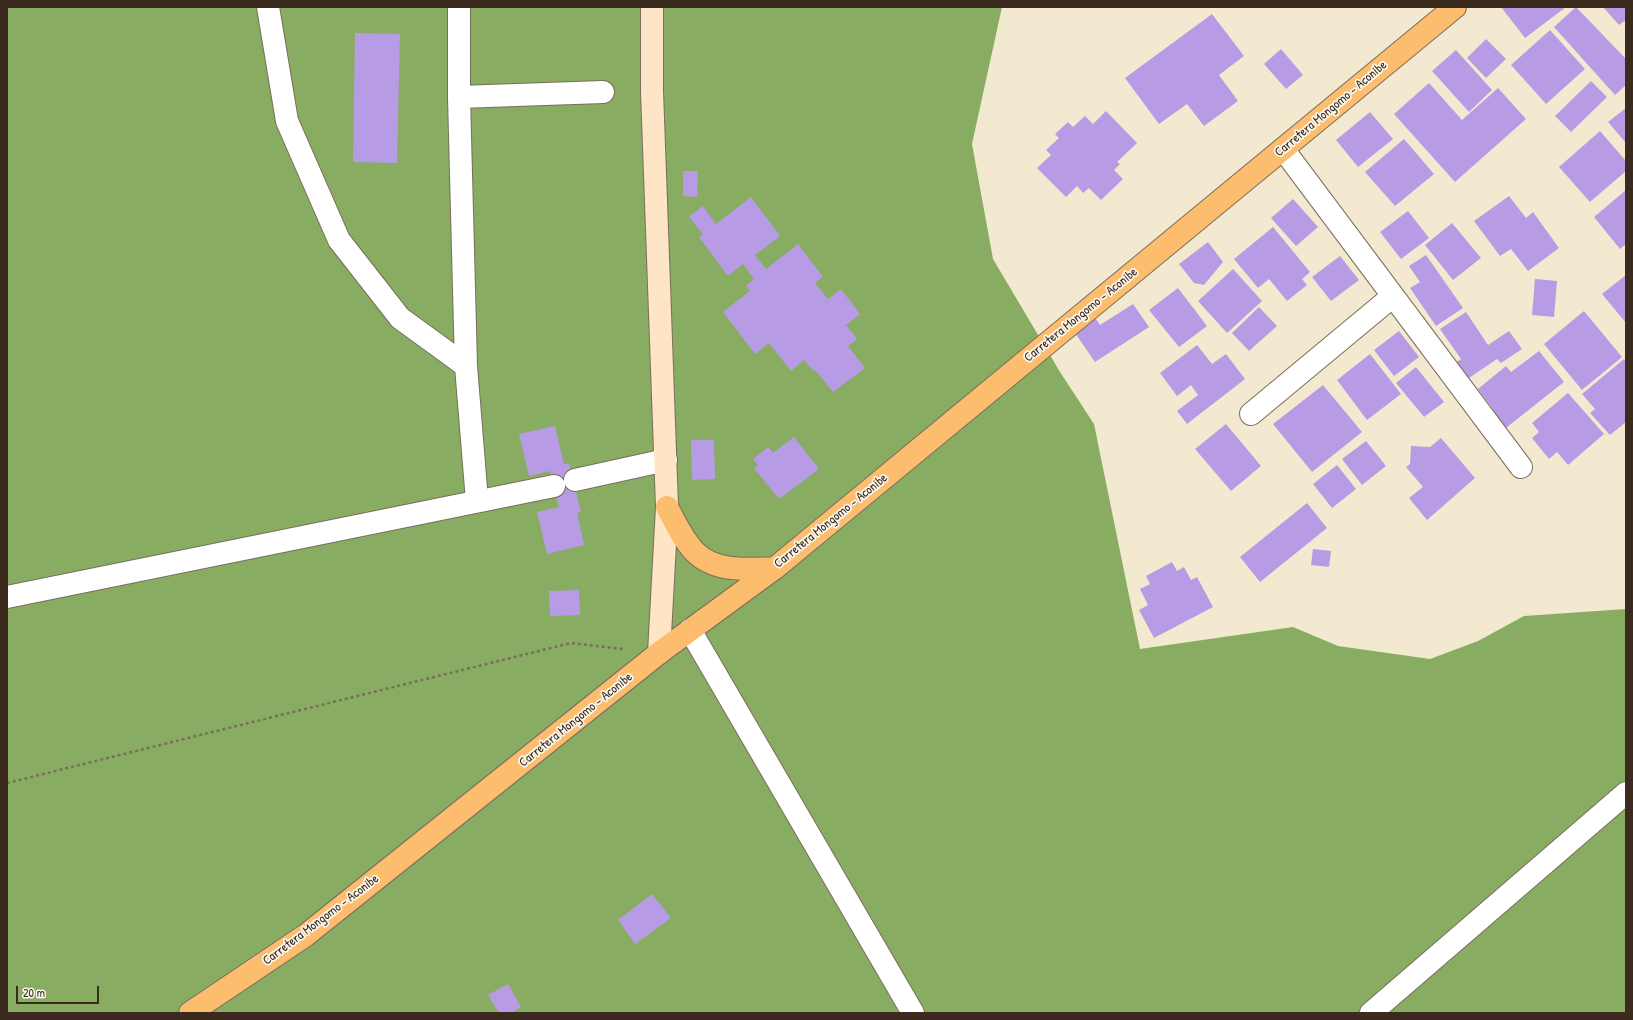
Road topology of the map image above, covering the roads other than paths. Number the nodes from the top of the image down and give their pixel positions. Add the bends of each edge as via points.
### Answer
1 (268, 7) edge
2 (459, 7) edge
3 (652, 7) edge
4 (1455, 7) edge
5 (603, 92) dead end
6 (459, 97) junction
7 (1283, 149) junction
8 (1394, 296) junction
9 (466, 366) junction
10 (1252, 414) dead end
11 (666, 460) junction
12 (1521, 467) dead end
13 (575, 480) dead end
14 (554, 486) dead end
15 (477, 501) junction
16 (666, 507) junction
17 (775, 568) junction
18 (7, 597) edge
19 (690, 630) junction
20 (659, 653) junction
21 (1626, 793) edge
22 (190, 1013) edge
23 (913, 1013) edge
24 (1371, 1013) edge

1 - 9 street via 287,121 339,240 400,318
2 - 6 street
3 - 11 street via 652,91
4 - 7 main road, Carretera Mongomo - Aconibe
5 - 6 street
6 - 9 street
7 - 8 street
7 - 17 main road, Carretera Mongomo - Aconibe
8 - 10 street
8 - 12 street
9 - 15 street
11 - 13 street
11 - 16 street
14 - 15 street
15 - 18 street
16 - 17 main road via 695,552 715,565 740,569
16 - 20 street
17 - 19 main road, Carretera Mongomo - Aconibe
19 - 20 main road, Carretera Mongomo - Aconibe
19 - 23 street
20 - 22 main road, Carretera Mongomo - Aconibe via 306,935
21 - 24 street

